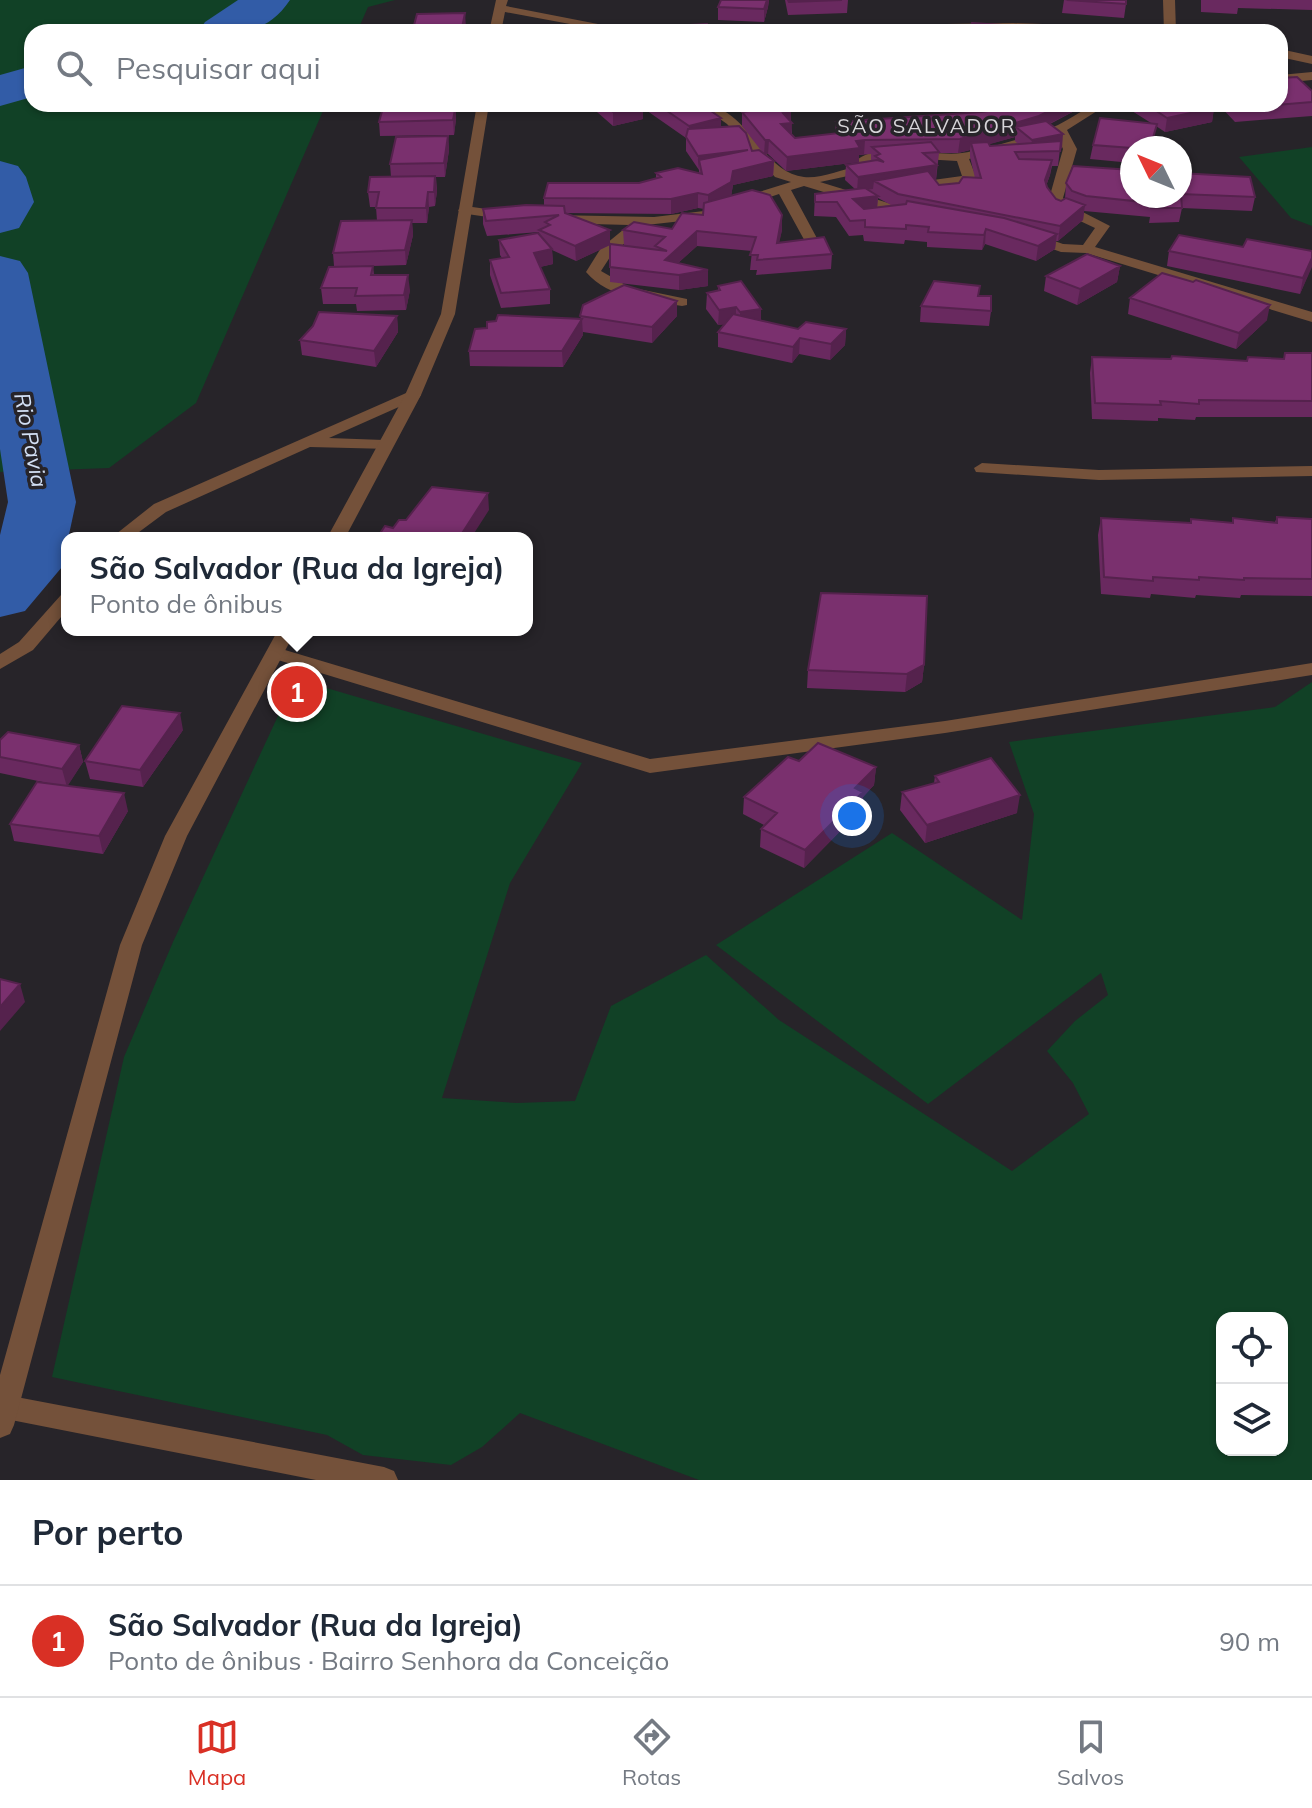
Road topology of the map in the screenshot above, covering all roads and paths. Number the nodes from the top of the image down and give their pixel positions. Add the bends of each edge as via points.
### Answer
1 (1169, 0) edge
2 (502, 4) edge
3 (497, 24) edge
4 (581, 24) edge
5 (1170, 24) edge
6 (1288, 55) edge
7 (1312, 60) edge
8 (1312, 76) edge
9 (1288, 78) edge
10 (482, 112) edge
11 (717, 112) edge
12 (1089, 112) edge
13 (1060, 129) junction
14 (962, 157) junction
15 (803, 182) junction
16 (783, 188) junction
17 (847, 196) junction
18 (465, 210) junction
19 (928, 218) edge
20 (642, 221) junction
21 (1020, 235) edge
22 (812, 242) edge
23 (1087, 249) junction
24 (682, 302) dead end
25 (1312, 317) edge
26 (413, 395) junction
27 (302, 444) junction
28 (384, 445) junction
29 (982, 468) dead end
30 (1312, 471) edge
31 (128, 532) edge
32 (339, 532) edge
33 (61, 606) edge
34 (284, 636) edge
35 (275, 653) junction
36 (0, 663) edge
37 (1312, 669) edge
38 (3, 1416) edge
39 (384, 1480) edge

1 - 5 street
2 - 3 street
2 - 4 street
6 - 7 street
8 - 9 street
10 - 18 street
11 - 15 street via 780,174
12 - 13 street
13 - 14 street
13 - 23 street via 1070,149 1056,199 1103,226
14 - 15 street via 882,156 865,159 866,168
14 - 17 street via 970,179
15 - 16 street
15 - 17 street
16 - 20 street via 692,219
16 - 22 street
17 - 19 street
18 - 20 street
18 - 26 street via 448,314
20 - 24 street via 606,251 593,272 622,291
21 - 23 street via 1061,248
23 - 25 street
26 - 27 street
26 - 28 street
27 - 28 street
27 - 31 street via 160,508
28 - 32 street
29 - 30 street via 1099,475
33 - 36 street via 26,646
34 - 35 street
35 - 37 street via 650,766 945,727
35 - 38 street via 176,836 131,945
38 - 39 street

